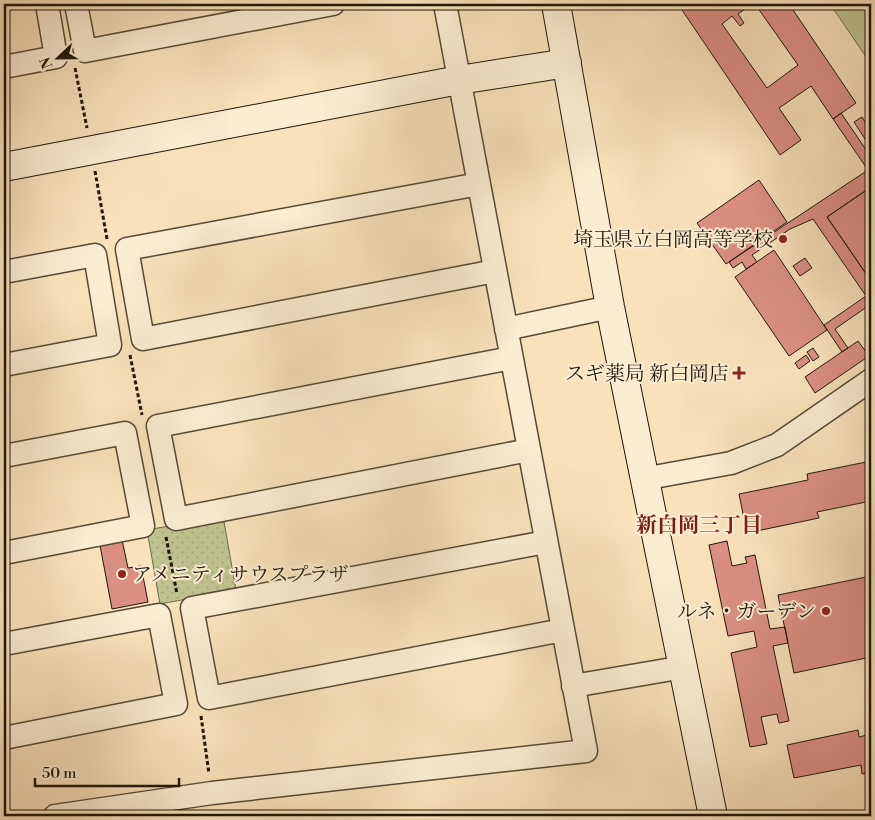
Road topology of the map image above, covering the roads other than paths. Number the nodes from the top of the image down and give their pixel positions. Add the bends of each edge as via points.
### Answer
1 (47, 4) edge
2 (76, 4) edge
3 (333, 4) edge
4 (445, 4) edge
5 (556, 4) edge
6 (567, 63) junction
7 (4, 67) edge
8 (459, 80) junction
9 (4, 167) edge
10 (478, 184) junction
11 (495, 271) junction
12 (4, 272) edge
13 (610, 307) junction
14 (506, 330) junction
15 (511, 358) junction
16 (4, 366) edge
17 (871, 380) edge
18 (529, 450) junction
19 (4, 456) edge
20 (643, 479) junction
21 (546, 542) junction
22 (4, 553) edge
23 (563, 630) junction
24 (4, 644) edge
25 (684, 667) junction
26 (573, 686) junction
27 (4, 738) edge
28 (55, 816) edge
29 (713, 816) edge

1 - 7 street via 56,57
2 - 3 street via 85,51
4 - 8 street
5 - 6 street
6 - 8 street
6 - 13 street
8 - 9 street
8 - 10 street
10 - 11 street
10 - 11 street via 126,249 143,339
11 - 14 street
12 - 16 street via 94,255 110,345
13 - 14 street
13 - 20 street
14 - 15 street
15 - 18 street
15 - 18 street via 158,426 172,501 176,519
17 - 20 street via 777,445 731,463
18 - 21 street
19 - 22 street via 125,433 143,526
20 - 25 street
21 - 23 street
21 - 23 street via 192,608 210,698
23 - 26 street
24 - 27 street via 159,615 176,704
25 - 26 street
25 - 29 street
26 - 28 street via 586,751 212,793

